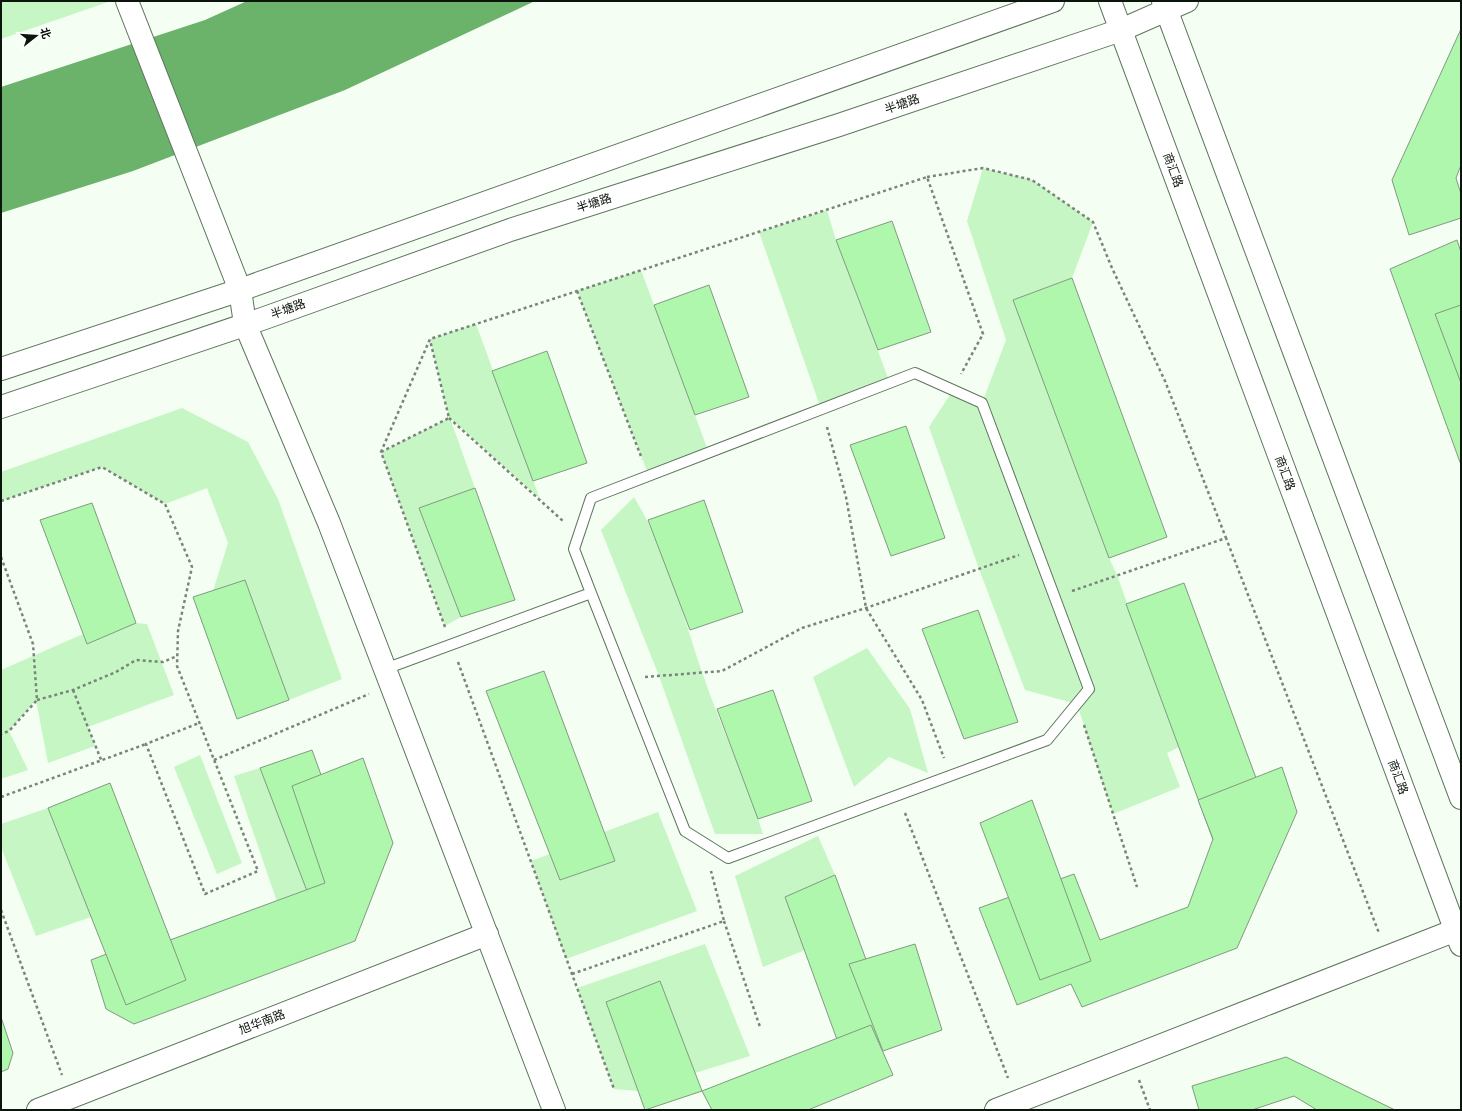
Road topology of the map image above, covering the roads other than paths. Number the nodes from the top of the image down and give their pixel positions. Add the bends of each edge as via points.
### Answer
1 (127, 1) edge
2 (1053, 1) edge
3 (1110, 1) edge
4 (1187, 1) edge
5 (1165, 6) edge
6 (1121, 30) junction
7 (240, 290) junction
8 (245, 324) junction
9 (1, 369) edge
10 (1, 408) edge
11 (591, 593) junction
12 (388, 677) junction
13 (1461, 798) edge
14 (487, 934) junction
15 (1459, 935) edge
16 (38, 1110) edge
17 (554, 1110) edge
18 (996, 1110) edge

1 - 7 street
2 - 7 street
3 - 6 street, 商汇路
4 - 5 street, 半塘路
5 - 6 street, 半塘路
5 - 13 street
6 - 8 street, 半塘路 via 839,125 510,230
6 - 15 street, 商汇路
7 - 8 street
7 - 9 street
8 - 10 street, 半塘路
8 - 12 street via 330,523
11 - 11 lane via 574,549 591,498 915,373 982,403 1089,690 1047,740 728,858 685,831
11 - 12 lane
12 - 14 street
14 - 16 street, 旭华南路
14 - 17 street
15 - 18 street via 1389,956

